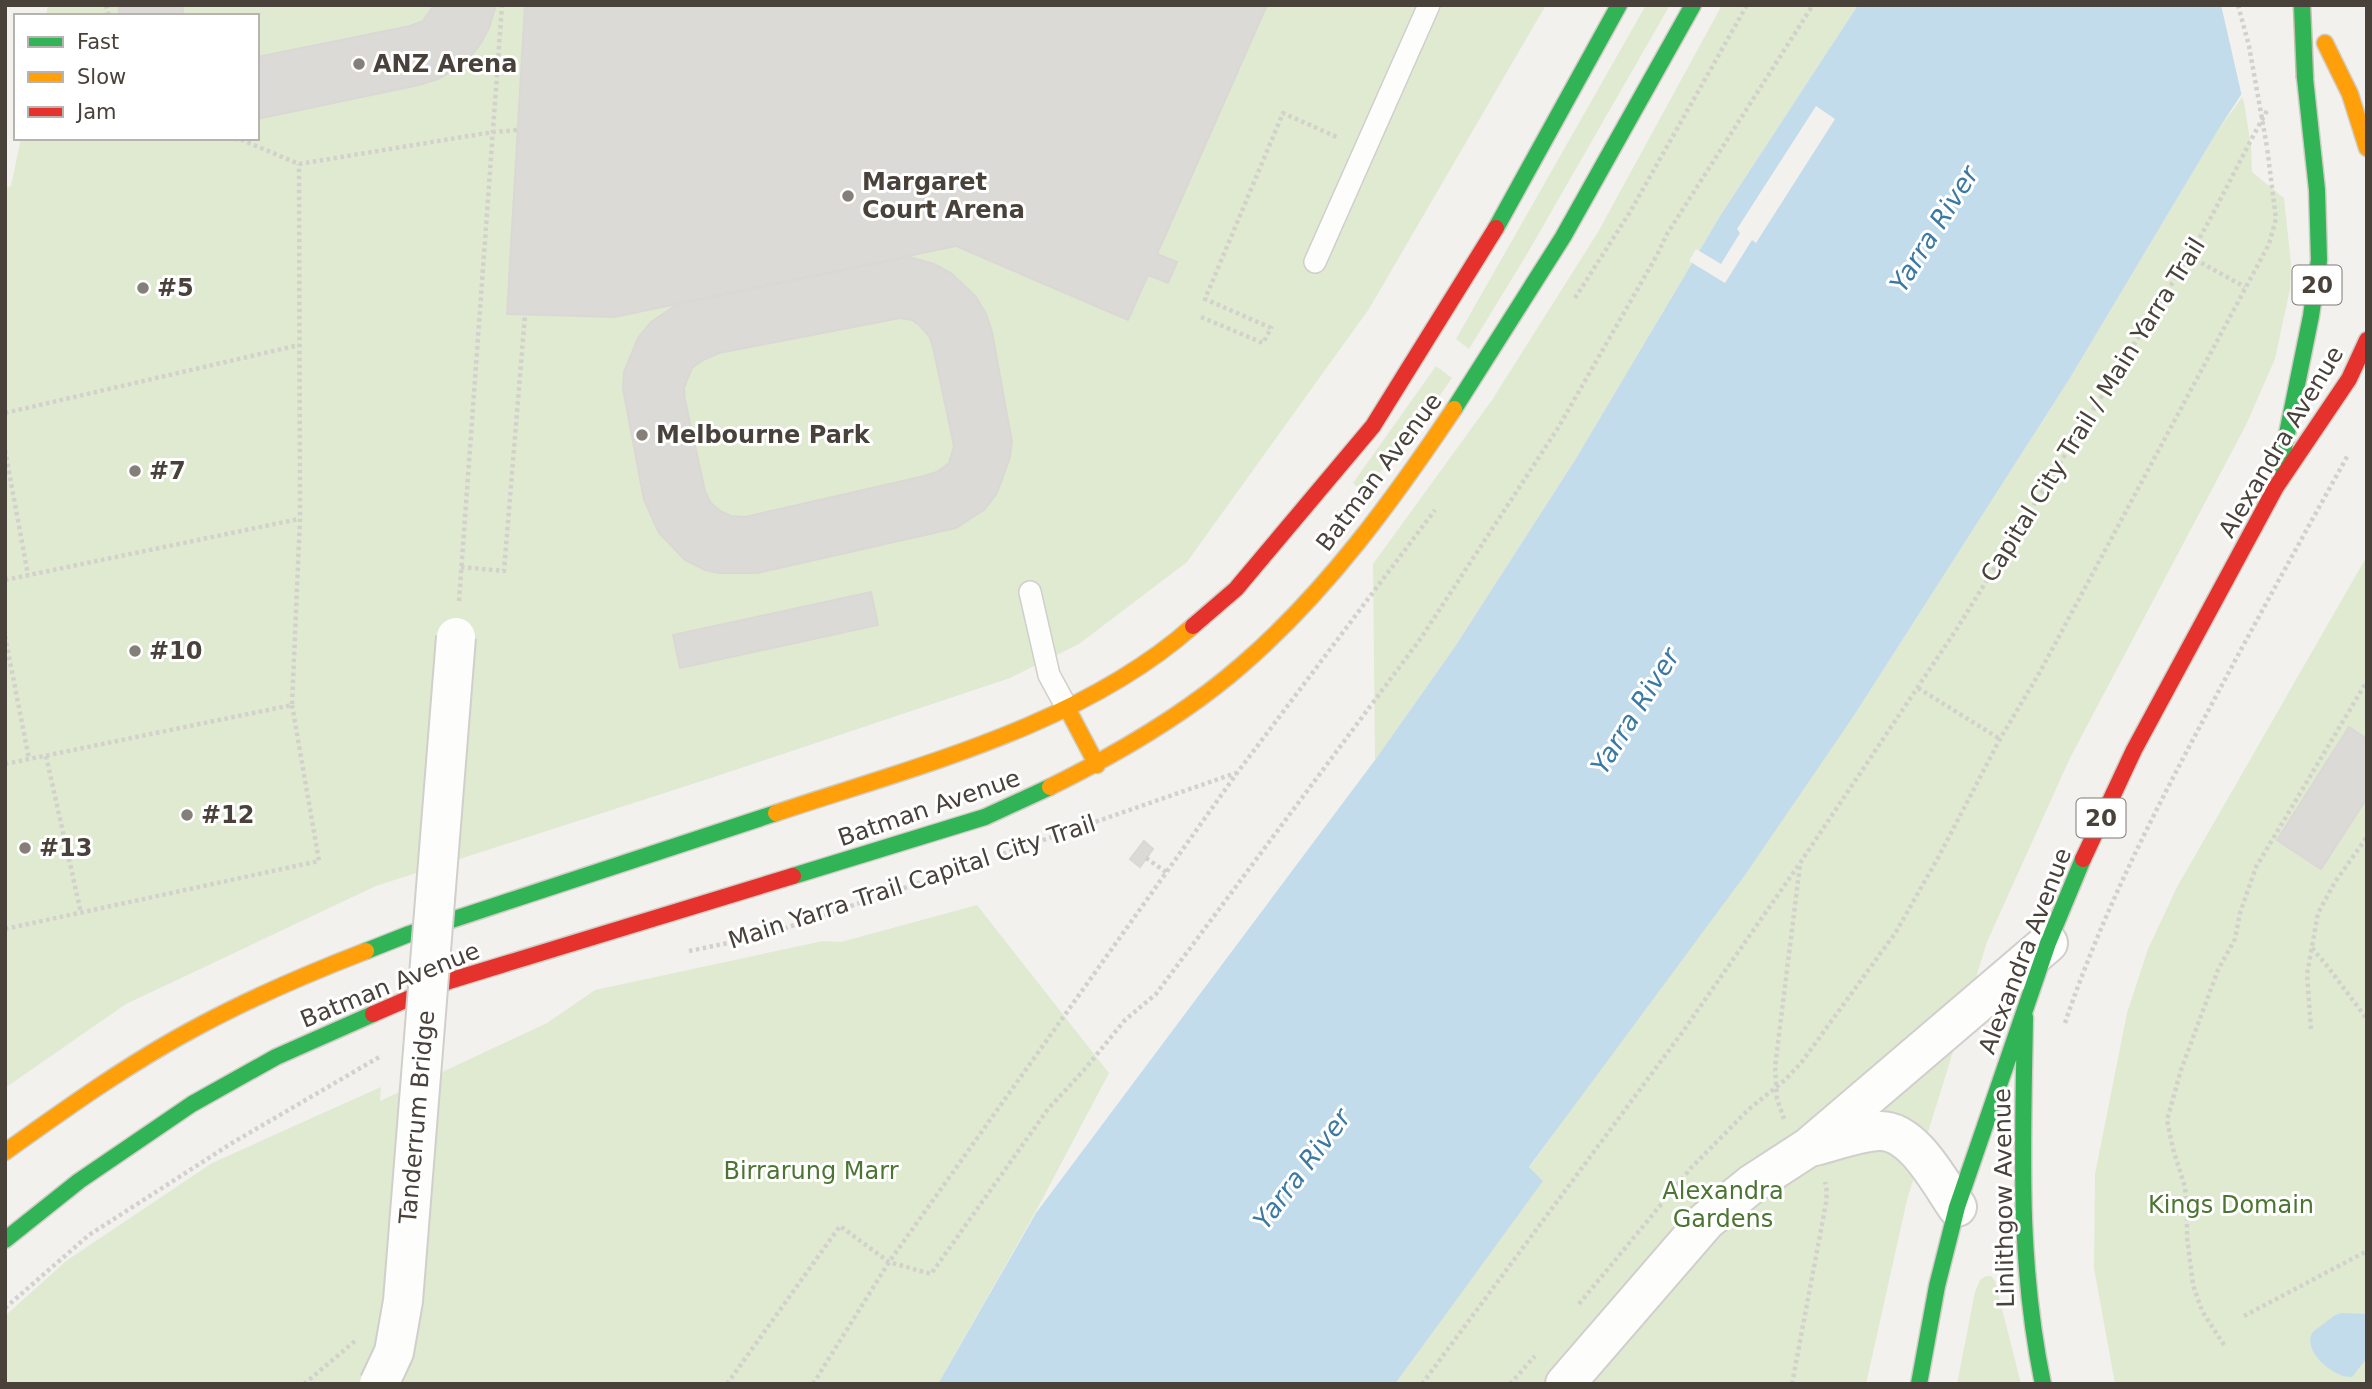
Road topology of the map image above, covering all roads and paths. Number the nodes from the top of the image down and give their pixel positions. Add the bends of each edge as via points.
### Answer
1 (502, 5) edge
2 (1429, 5) edge
3 (1619, 5) edge
4 (1693, 5) edge
5 (1813, 5) edge
6 (2238, 5) edge
7 (2302, 6) edge
8 (2336, 62) junction
9 (2367, 86) edge
10 (2274, 99) dead end
11 (518, 130) dead end
12 (493, 132) junction
13 (242, 140) edge
14 (2367, 148) edge
15 (1364, 150) junction
16 (299, 164) junction
17 (2189, 256) junction
18 (1315, 261) dead end
19 (2245, 287) junction
20 (525, 315) dead end
21 (1201, 317) dead end
22 (2367, 342) edge
23 (299, 345) junction
24 (5, 413) edge
25 (2354, 444) dead end
26 (5, 450) edge
27 (2276, 487) junction
28 (300, 519) junction
29 (461, 567) junction
30 (28, 575) junction
31 (5, 579) edge
32 (1030, 592) dead end
33 (5, 636) edge
34 (456, 637) joint
35 (2367, 681) edge
36 (1918, 688) junction
37 (292, 705) junction
38 (1067, 708) junction
39 (2000, 739) junction
40 (46, 756) junction
41 (29, 760) junction
42 (5, 764) edge
43 (1097, 765) junction
44 (2367, 837) edge
45 (996, 857) dead end
46 (1146, 858) dead end
47 (983, 861) dead end
48 (1166, 872) junction
49 (81, 913) junction
50 (5, 929) edge
51 (2048, 943) junction
52 (2311, 948) junction
53 (685, 952) dead end
54 (2025, 1010) junction
55 (2367, 1019) edge
56 (2063, 1029) dead end
57 (2311, 1029) dead end
58 (393, 1051) dead end
59 (1810, 1147) junction
60 (5, 1152) edge
61 (1957, 1207) junction
62 (5, 1240) edge
63 (2367, 1251) edge
64 (889, 1262) junction
65 (5, 1308) edge
66 (1571, 1314) dead end
67 (2244, 1316) dead end
68 (2224, 1345) dead end
69 (1536, 1354) dead end
70 (379, 1384) edge
71 (727, 1384) edge
72 (813, 1384) edge
73 (1422, 1384) edge
74 (1510, 1384) edge
75 (1565, 1384) edge
76 (1919, 1384) edge
77 (2043, 1384) edge

1 - 12 path
2 - 15 lane
3 - 38 main road, Batman Avenue via 1503,217 1373,426 1236,589 1180,638
4 - 43 main road, Batman Avenue via 1576,214 1486,362 1389,503 1297,612 1239,668 1181,713
5 - 64 path via 1674,222 1558,428 1421,638 1156,994 1125,1020 1048,1109 930,1274
6 - 19 path, bridge via 2267,147 2275,226
7 - 8 main road, 20
7 - 27 main road, 20, bridge via 2319,260
8 - 9 main road
8 - 14 main road, 20
10 - 17 path, Capital City Trail / Main Yarra Trail
11 - 12 path
12 - 16 path
12 - 29 path
13 - 16 path
15 - 18 lane
15 - 21 path via 1283,113 1205,299 1270,328 1263,343
16 - 23 path
17 - 19 path
17 - 36 path, Capital City Trail / Main Yarra Trail
19 - 39 path
20 - 29 path via 504,571
22 - 27 main road, Alexandra Avenue / 20 via 2335,400
23 - 24 path
23 - 28 path
25 - 56 path via 2153,814 2104,920
26 - 30 path
27 - 51 main road, Alexandra Avenue / 20 via 2133,750
28 - 30 path
28 - 37 path
29 - 34 path
30 - 31 path
32 - 38 lane via 1049,675
33 - 41 path
34 - 70 street, Tanderrum Bridge, bridge via 403,1301 394,1352
35 - 68 path via 2256,867 2235,939 2218,970 2167,1120 2185,1187 2193,1285 2202,1311
36 - 39 path
36 - 73 path, Capital City Trail / Main Yarra Trail via 1684,1030
37 - 40 path
37 - 49 path via 319,861
38 - 43 main road
38 - 60 main road, Batman Avenue via 976,747 409,934 317,969 225,1013 121,1072
39 - 66 path via 1896,932 1801,1063 1691,1168
40 - 41 path
40 - 49 path
41 - 42 path
43 - 62 main road, Batman Avenue via 985,817 449,981 276,1057 192,1104 79,1181
44 - 52 path via 2318,913
45 - 48 path, Main Yarra Trail Capital City Trail via 1237,772
46 - 48 path
47 - 53 path, Main Yarra Trail Capital City Trail via 762,936
48 - 64 path
49 - 50 path
51 - 54 main road, Alexandra Avenue / 20
51 - 59 street
52 - 55 path
52 - 57 path via 2307,974
54 - 61 main road, Alexandra Avenue / 20
54 - 77 main road, Linlithgow Avenue via 2023,1247 2029,1317
58 - 65 path via 232,1143 89,1235
59 - 61 street via 1872,1132 1896,1134 1919,1153
59 - 75 street via 1706,1221
61 - 76 main road, Alexandra Avenue / 20
63 - 67 path
64 - 71 path via 841,1226
64 - 72 path
69 - 74 path

